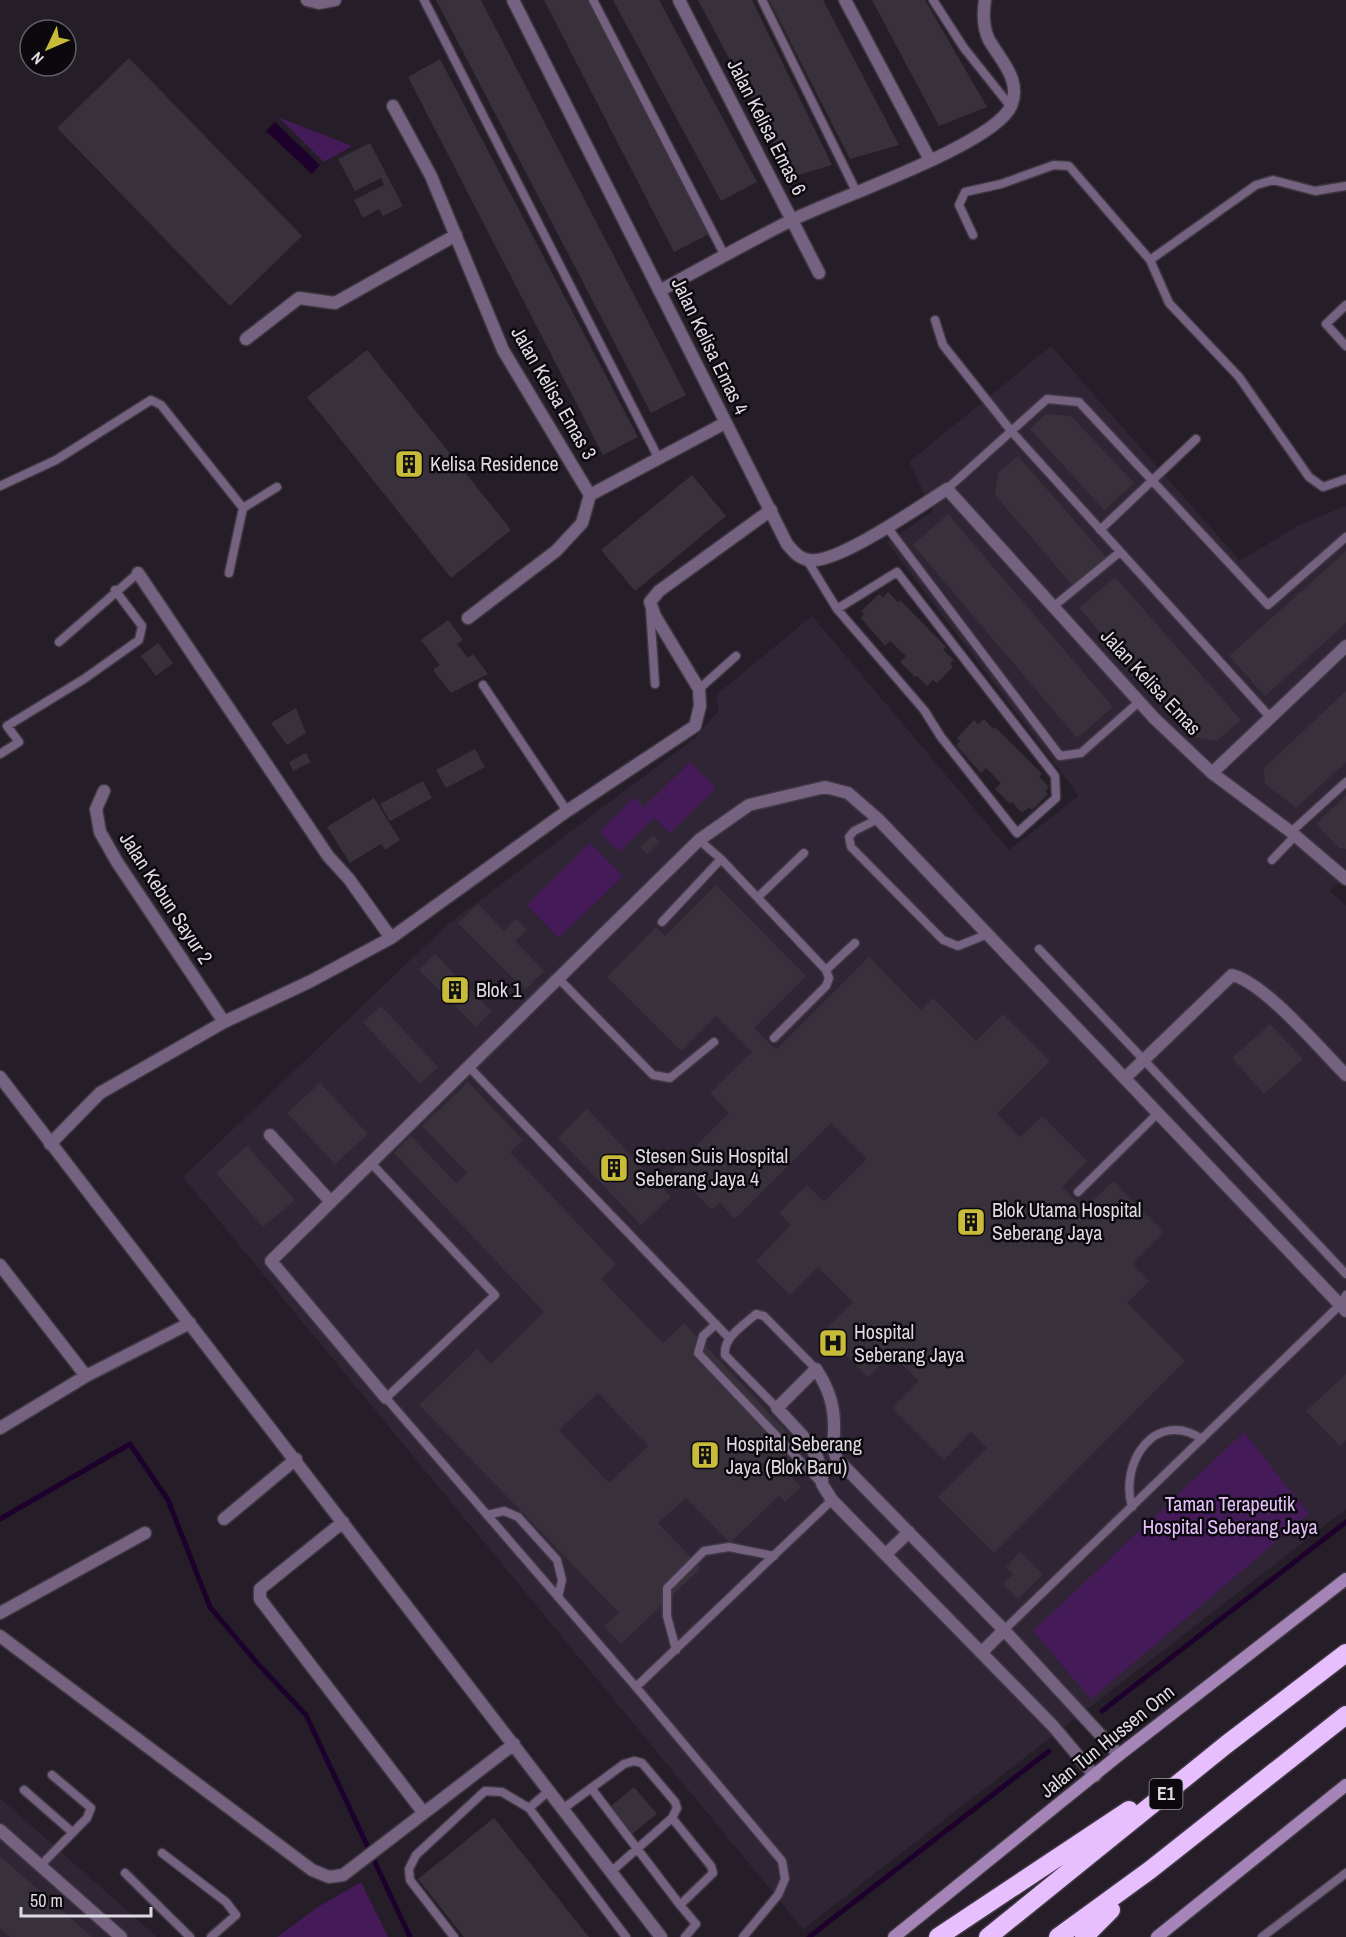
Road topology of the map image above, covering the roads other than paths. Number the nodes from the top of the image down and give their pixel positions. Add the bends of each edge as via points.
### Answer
1 (307, 0) edge
2 (335, 0) edge
3 (424, 0) edge
4 (513, 0) edge
5 (593, 0) edge
6 (679, 0) edge
7 (762, 0) edge
8 (845, 0) edge
9 (933, 0) edge
10 (985, 0) edge
11 (393, 106) dead end
12 (1011, 107) junction
13 (930, 160) junction
14 (1346, 186) edge
15 (857, 193) junction
16 (792, 220) junction
17 (456, 235) junction
18 (973, 235) dead end
19 (725, 256) junction
20 (1150, 260) junction
21 (819, 273) dead end
22 (661, 290) junction
23 (1346, 305) edge
24 (935, 320) dead end
25 (246, 339) dead end
26 (1346, 346) edge
27 (725, 423) junction
28 (1012, 432) junction
29 (1196, 439) dead end
30 (659, 459) junction
31 (1346, 479) edge
32 (1152, 480) junction
33 (0, 486) edge
34 (277, 487) dead end
35 (948, 489) junction
36 (590, 495) junction
37 (243, 508) junction
38 (771, 510) junction
39 (887, 527) junction
40 (1100, 530) junction
41 (1346, 537) edge
42 (1120, 552) junction
43 (807, 560) junction
44 (138, 573) joint
45 (229, 573) dead end
46 (115, 590) junction
47 (650, 602) junction
48 (1054, 606) junction
49 (837, 609) junction
50 (468, 618) dead end
51 (59, 642) dead end
52 (1346, 646) edge
53 (736, 656) dead end
54 (655, 684) dead end
55 (483, 685) dead end
56 (699, 688) junction
57 (1140, 701) junction
58 (1270, 717) junction
59 (0, 754) edge
60 (1212, 773) junction
61 (1346, 782) edge
62 (104, 791) dead end
63 (567, 811) junction
64 (878, 819) junction
65 (1293, 834) junction
66 (699, 840) junction
67 (804, 853) dead end
68 (721, 860) junction
69 (1272, 860) dead end
70 (1346, 879) edge
71 (758, 897) junction
72 (662, 922) dead end
73 (988, 934) junction
74 (391, 938) junction
75 (855, 943) dead end
76 (1039, 949) dead end
77 (826, 970) junction
78 (559, 979) junction
79 (224, 1022) junction
80 (774, 1038) dead end
81 (714, 1042) dead end
82 (1144, 1060) junction
83 (469, 1068) junction
84 (1346, 1075) edge
85 (0, 1077) edge
86 (1125, 1078) junction
87 (1158, 1113) junction
88 (270, 1135) dead end
89 (50, 1144) junction
90 (371, 1163) junction
91 (1078, 1192) dead end
92 (332, 1202) junction
93 (0, 1265) edge
94 (1346, 1274) edge
95 (1344, 1304) edge
96 (190, 1323) junction
97 (716, 1324) junction
98 (729, 1338) junction
99 (816, 1370) junction
100 (86, 1376) junction
101 (386, 1398) junction
102 (777, 1408) junction
103 (0, 1428) edge
104 (1202, 1439) junction
105 (296, 1459) junction
106 (822, 1484) junction
107 (832, 1500) junction
108 (1132, 1507) junction
109 (488, 1515) junction
110 (224, 1519) dead end
111 (343, 1522) junction
112 (909, 1532) junction
113 (145, 1533) dead end
114 (886, 1554) junction
115 (774, 1556) junction
116 (1346, 1579) edge
117 (558, 1597) junction
118 (0, 1613) edge
119 (1004, 1630) junction
120 (0, 1636) edge
121 (676, 1650) junction
122 (982, 1652) junction
123 (1346, 1653) edge
124 (636, 1687) junction
125 (1346, 1715) edge
126 (514, 1744) junction
127 (1227, 1744) junction
128 (1119, 1755) junction
129 (52, 1775) dead end
130 (1095, 1776) junction
131 (1346, 1785) edge
132 (591, 1788) junction
133 (24, 1790) dead end
134 (550, 1790) junction
135 (529, 1808) junction
136 (564, 1808) junction
137 (423, 1812) junction
138 (672, 1818) junction
139 (0, 1830) edge
140 (72, 1832) junction
141 (638, 1848) junction
142 (162, 1853) dead end
143 (40, 1866) junction
144 (1150, 1870) junction
145 (612, 1871) junction
146 (125, 1874) dead end
147 (1346, 1874) edge
148 (680, 1905) junction
149 (121, 1937) edge
150 (190, 1937) edge
151 (211, 1937) edge
152 (454, 1937) edge
153 (626, 1937) edge
154 (662, 1937) edge
155 (685, 1937) edge
156 (743, 1937) edge
157 (894, 1937) edge
158 (939, 1937) edge
159 (988, 1937) edge
160 (1058, 1937) edge
161 (1084, 1937) edge
162 (1157, 1937) edge
163 (1262, 1937) edge

1 - 2 street
3 - 30 lane
4 - 22 street, Jalan Kelisa Emas 4
5 - 19 lane
6 - 16 street, Jalan Kelisa Emas 6
7 - 15 lane
8 - 13 street
9 - 12 lane via 963,48
10 - 12 street via 984,26 1013,80
11 - 17 street, Jalan Kelisa Emas 3 via 431,176
12 - 13 street via 987,132
13 - 15 street
14 - 20 lane via 1315,191 1273,180 1256,185
15 - 16 street
16 - 19 street
16 - 21 street, Jalan Kelisa Emas 6
17 - 25 street via 335,303 299,298
17 - 36 street, Jalan Kelisa Emas 3 via 503,350
18 - 20 lane via 959,205 965,192 1054,165 1069,166
19 - 22 street
20 - 31 lane via 1169,303 1239,377 1309,477 1323,487
22 - 27 street, Jalan Kelisa Emas 4
23 - 26 lane via 1326,324
24 - 28 lane via 944,345
27 - 30 street
27 - 38 street, Jalan Kelisa Emas 4
28 - 32 lane via 1047,399 1079,402
28 - 35 lane
28 - 40 lane
29 - 32 lane
30 - 36 street
32 - 40 lane
32 - 41 lane via 1268,605
33 - 37 lane via 57,460 151,400 161,405
34 - 37 lane
35 - 39 street
35 - 48 street, Jalan Kelisa Emas
36 - 50 street via 582,523 556,551
37 - 45 lane
38 - 43 street, Jalan Kelisa Emas 4 via 786,544
38 - 47 street via 659,591
39 - 43 street via 828,558
39 - 57 lane via 1060,756 1081,753
40 - 42 lane
42 - 48 lane
42 - 58 lane
43 - 49 lane
44 - 46 lane
44 - 74 street via 328,856 350,879
46 - 51 lane
46 - 59 lane via 142,626 139,640 8,726 19,742
47 - 54 lane
47 - 56 street
48 - 57 street, Jalan Kelisa Emas
49 - 49 lane via 897,572 1055,776 1056,798 1017,833 924,710
52 - 58 street
53 - 56 lane
55 - 63 lane
56 - 63 street via 695,726
57 - 60 street, Jalan Kelisa Emas
58 - 60 street
60 - 65 street, Jalan Kelisa Emas
61 - 65 lane
62 - 79 street, Jalan Kebun Sayur 2 via 96,809 100,832
63 - 74 street
64 - 66 street via 848,792 825,787 749,805
64 - 73 street
64 - 73 lane via 854,831 849,837 851,848 943,940 958,946
65 - 69 lane
65 - 70 street, Jalan Kelisa Emas
66 - 68 lane
66 - 78 street
67 - 71 lane
68 - 71 lane
68 - 72 lane
71 - 77 lane
73 - 86 street
74 - 79 street
75 - 77 lane
76 - 82 lane
77 - 80 lane via 826,986
78 - 81 lane via 653,1075 670,1078
78 - 83 street
79 - 89 street via 100,1093
82 - 84 street via 1232,975 1245,978 1262,991
82 - 86 street
82 - 94 lane
83 - 90 street
83 - 97 lane
85 - 89 street
86 - 87 street
87 - 91 lane
87 - 95 street
88 - 92 street
89 - 96 street
90 - 92 street
90 - 101 lane via 495,1295
92 - 101 street via 271,1261
93 - 100 street
95 - 104 lane
96 - 100 street
96 - 105 street
97 - 98 lane
97 - 106 lane via 703,1336 698,1353
98 - 99 lane via 756,1314 764,1316
98 - 102 lane via 724,1346 725,1355
99 - 102 street
99 - 112 street via 827,1386 834,1409 833,1450 837,1459
100 - 103 street
101 - 109 lane
102 - 106 street via 817,1457
104 - 108 lane
104 - 108 lane via 1177,1429 1162,1432 1138,1451 1129,1480
105 - 110 street
105 - 111 street
106 - 107 street
107 - 114 street
107 - 115 lane
108 - 119 lane
109 - 117 lane
109 - 117 lane via 504,1511 518,1517 557,1560 562,1580
111 - 126 street
111 - 137 street via 260,1589 260,1599
112 - 114 street
112 - 119 street
113 - 118 street
114 - 122 street
115 - 121 lane
115 - 121 lane via 729,1547 704,1551 667,1588 667,1616
116 - 128 main road, Jalan Tun Hussen Onn
117 - 124 lane
119 - 122 street
119 - 128 street
120 - 137 street via 312,1870 329,1877 343,1875
121 - 124 lane
122 - 130 street
123 - 127 highway, E1
124 - 156 lane via 782,1861 785,1879 778,1895
125 - 144 highway, E1
126 - 134 street
126 - 137 street
127 - 158 highway
127 - 159 highway, E1
128 - 130 main road, Jalan Tun Hussen Onn
129 - 140 lane via 91,1808 87,1818
130 - 157 main road, Jalan Tun Hussen Onn
131 - 162 main road
132 - 136 lane
132 - 138 lane via 624,1764 642,1763 675,1802 677,1808
132 - 141 lane
133 - 140 lane
134 - 135 lane
134 - 136 street
135 - 152 lane via 502,1792 485,1791 416,1855 409,1869 410,1880
135 - 153 lane
136 - 145 street
138 - 141 lane
138 - 148 lane via 713,1873
139 - 143 street
140 - 143 lane
141 - 145 lane
141 - 148 lane
142 - 151 lane via 226,1902 236,1915
143 - 149 street
144 - 160 highway, E1
144 - 161 highway
145 - 154 street
146 - 150 lane
147 - 163 lane
148 - 155 lane via 696,1924

